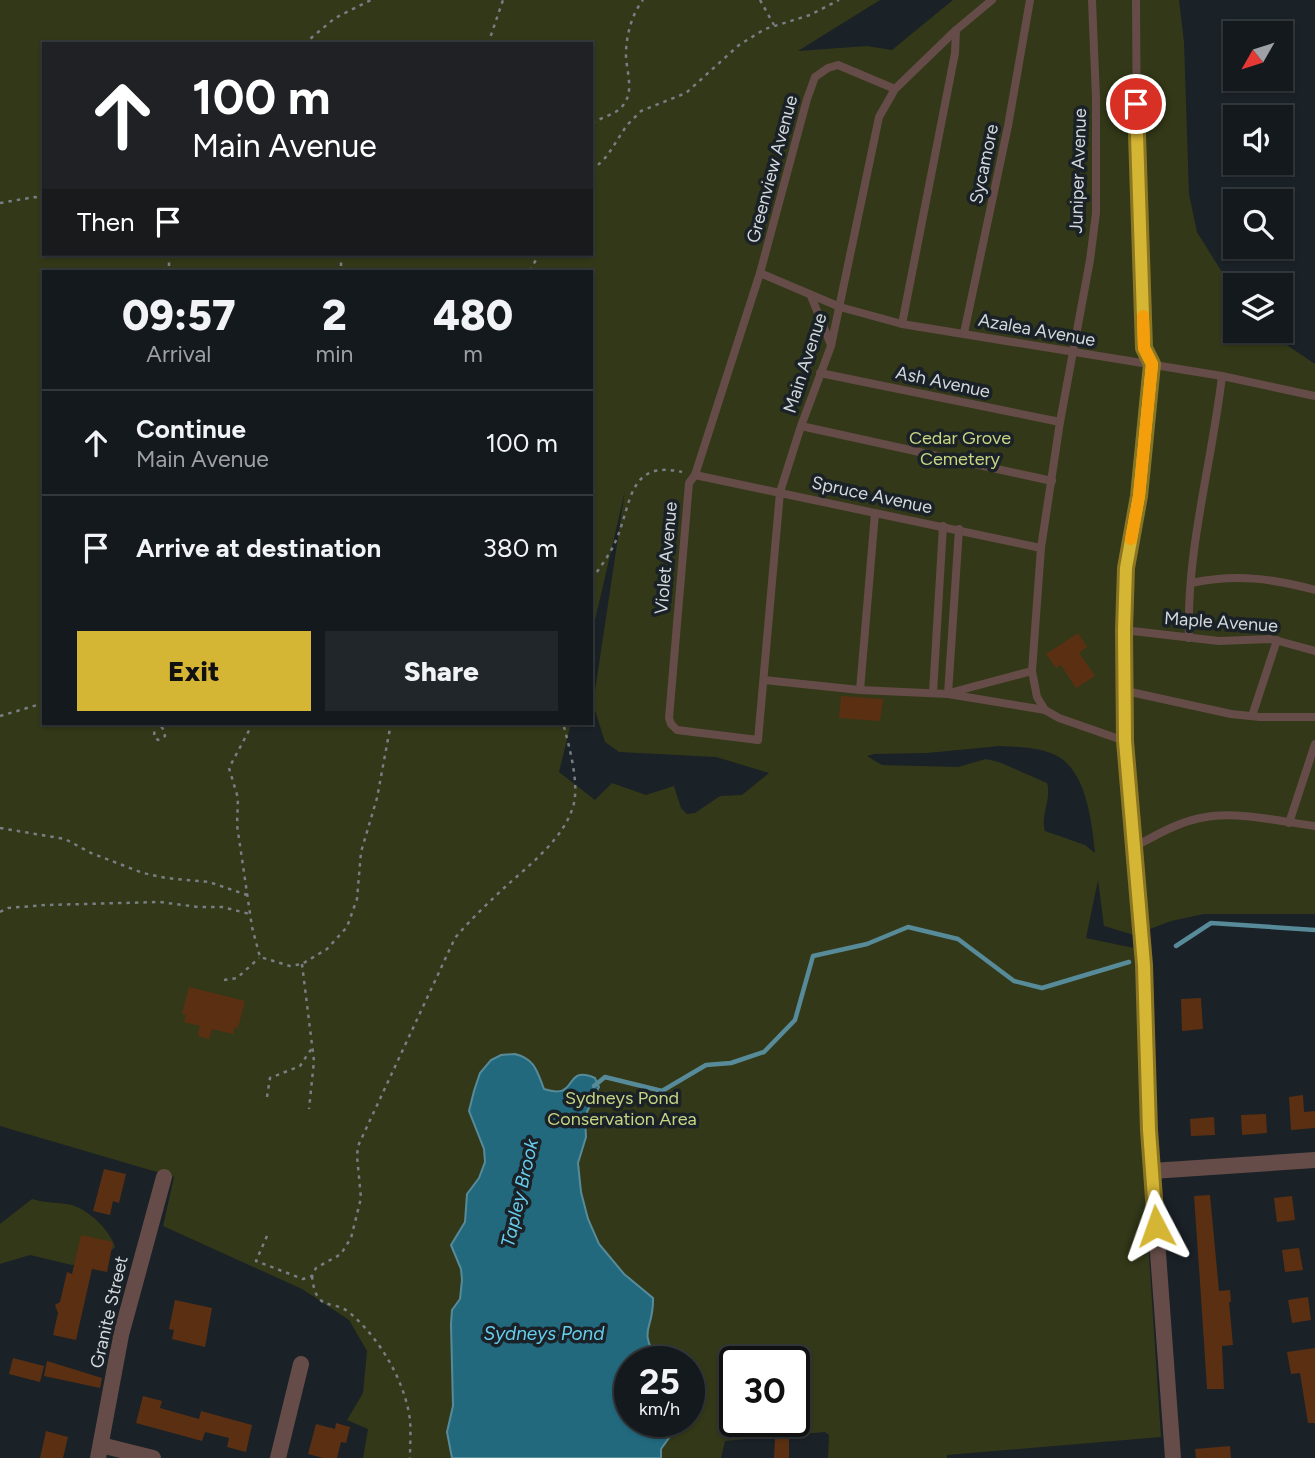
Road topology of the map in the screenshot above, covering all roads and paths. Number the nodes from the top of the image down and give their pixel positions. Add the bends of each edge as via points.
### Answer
1 (371, 0) edge
2 (503, 0) edge
3 (643, 0) edge
4 (760, 0) edge
5 (839, 0) edge
6 (992, 0) edge
7 (1030, 0) edge
8 (1092, 0) edge
9 (1136, 0) edge
10 (774, 26) junction
11 (956, 30) junction
12 (306, 42) edge
13 (489, 42) edge
14 (895, 89) junction
15 (593, 123) edge
16 (593, 170) edge
17 (42, 200) edge
18 (0, 203) edge
19 (760, 273) junction
20 (811, 296) junction
21 (840, 307) junction
22 (902, 324) junction
23 (964, 333) junction
24 (831, 346) junction
25 (1073, 353) junction
26 (1152, 364) junction
27 (820, 373) junction
28 (1222, 376) junction
29 (1315, 396) edge
30 (1060, 422) junction
31 (801, 426) junction
32 (695, 475) junction
33 (1052, 481) junction
34 (780, 492) junction
35 (875, 513) junction
36 (943, 526) junction
37 (959, 529) junction
38 (1041, 548) junction
39 (593, 577) edge
40 (1191, 583) junction
41 (1315, 590) edge
42 (1124, 630) junction
43 (1189, 638) junction
44 (1277, 640) junction
45 (1315, 651) edge
46 (1032, 671) junction
47 (764, 680) junction
48 (860, 690) junction
49 (1126, 691) junction
50 (933, 693) junction
51 (948, 694) junction
52 (42, 704) edge
53 (1045, 710) junction
54 (0, 716) edge
55 (1252, 716) junction
56 (1315, 718) edge
57 (252, 725) edge
58 (391, 725) edge
59 (564, 725) edge
60 (758, 740) joint
61 (1125, 741) junction
62 (1315, 744) edge
63 (1289, 823) junction
64 (1315, 826) edge
65 (0, 828) edge
66 (1136, 846) junction
67 (247, 895) junction
68 (0, 912) edge
69 (250, 914) junction
70 (260, 957) junction
71 (302, 964) junction
72 (224, 980) dead end
73 (1145, 985) joint
74 (312, 1047) junction
75 (267, 1097) dead end
76 (309, 1109) dead end
77 (1315, 1160) edge
78 (1152, 1171) junction
79 (164, 1177) dead end
80 (267, 1236) dead end
81 (312, 1276) junction
82 (301, 1364) dead end
83 (99, 1452) edge
84 (153, 1458) edge
85 (278, 1458) edge
86 (410, 1458) edge
87 (1173, 1458) edge

1 - 12 path via 335,18
2 - 13 path
3 - 15 path via 633,17 626,51 629,94 616,112
4 - 10 path
5 - 10 path
6 - 11 lane, Main Avenue
7 - 23 lane, Sycamore
8 - 25 lane, Juniper Avenue via 1096,212
9 - 26 lane via 1144,348
10 - 16 path via 750,37 686,93 640,111
11 - 14 lane, Main Avenue
11 - 22 lane
14 - 19 lane, Greenview Avenue via 838,65 815,77
14 - 21 lane, Main Avenue via 879,117
17 - 18 path
19 - 20 lane, Azalea Avenue
19 - 32 lane, Violet Avenue
20 - 21 lane, Azalea Avenue
20 - 24 lane
21 - 22 lane, Azalea Avenue
21 - 24 lane, Main Avenue
22 - 23 lane, Azalea Avenue
23 - 25 lane, Azalea Avenue
24 - 27 lane, Main Avenue
25 - 26 lane, Azalea Avenue
25 - 30 lane, Juniper Avenue
26 - 28 lane, Azalea Avenue
26 - 42 lane via 1139,496 1126,568
27 - 30 lane, Ash Avenue
27 - 31 lane, Main Avenue
28 - 29 lane, Azalea Avenue
28 - 40 lane
30 - 33 lane, Juniper Avenue
31 - 33 lane
31 - 34 lane, Main Avenue
32 - 34 lane, Spruce Avenue
32 - 39 path via 671,469 643,474 616,540
32 - 60 lane, Violet Avenue via 686,508 669,720 677,730
33 - 38 lane, Juniper Avenue
34 - 35 lane, Spruce Avenue
34 - 47 lane, Main Avenue
35 - 36 lane, Spruce Avenue
35 - 48 lane
36 - 37 lane, Spruce Avenue
36 - 50 lane
37 - 38 lane, Spruce Avenue
37 - 51 lane
38 - 46 lane, Juniper Avenue
40 - 41 lane via 1241,577
40 - 43 lane
42 - 43 lane, Maple Avenue
42 - 49 lane
43 - 44 lane, Maple Avenue
44 - 45 lane, Maple Avenue
44 - 55 lane
46 - 51 lane
46 - 53 lane
47 - 48 lane
47 - 60 lane, Main Avenue
48 - 50 lane
49 - 55 lane
49 - 61 lane
50 - 51 lane
51 - 53 lane
52 - 54 path
53 - 61 lane
55 - 56 lane
57 - 67 path via 229,768 238,798
58 - 71 path via 350,921 338,939
59 - 81 path via 574,796 563,828 455,938 358,1146 361,1195 354,1231 341,1254 316,1268
61 - 66 lane
62 - 63 lane
63 - 64 lane
63 - 66 lane via 1208,816 1169,827
65 - 67 path via 65,839 143,873 209,882
66 - 73 lane
67 - 69 path
68 - 69 path via 46,905 160,902
69 - 70 path
70 - 71 path via 290,966
70 - 72 path via 237,978
71 - 74 path
73 - 78 street
74 - 75 path via 300,1066 270,1078
74 - 76 path
77 - 78 street
78 - 87 street
79 - 83 street, Granite Street via 121,1335
80 - 81 path via 256,1261 303,1279
81 - 86 path via 320,1299 345,1309 365,1328 398,1380 410,1419
82 - 85 street
83 - 84 street

